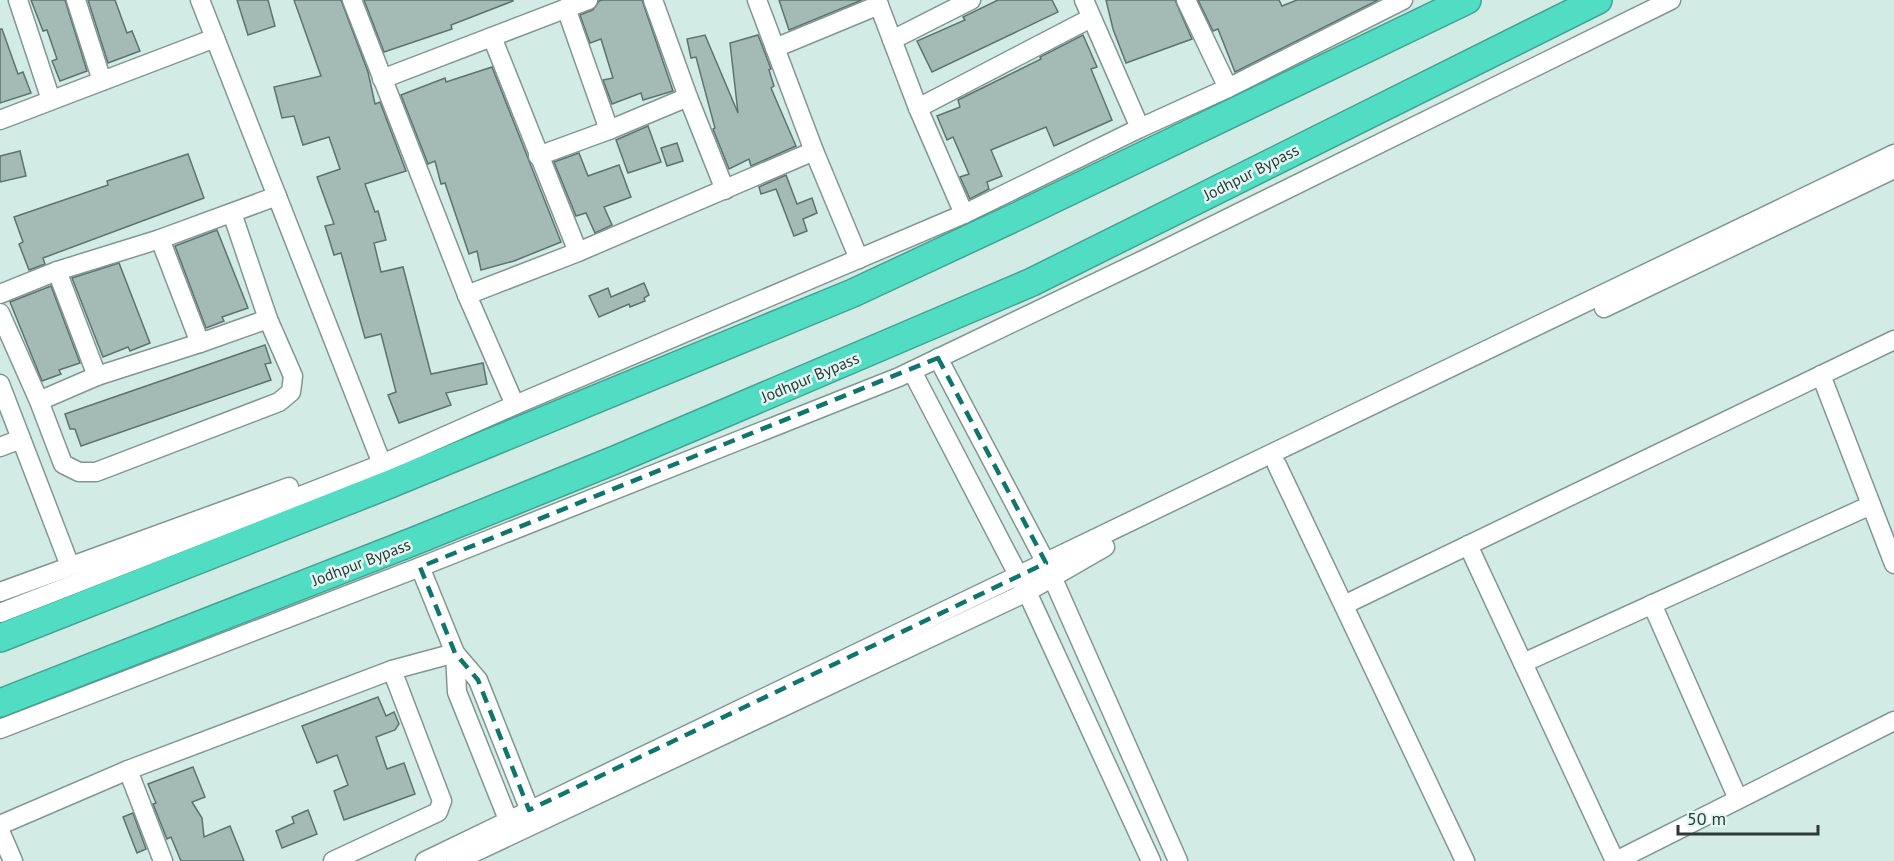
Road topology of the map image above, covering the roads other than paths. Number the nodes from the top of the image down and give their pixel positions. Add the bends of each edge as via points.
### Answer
1 (18, 0) edge
2 (76, 0) edge
3 (200, 0) edge
4 (352, 0) edge
5 (588, 0) edge
6 (653, 0) edge
7 (757, 0) edge
8 (1084, 0) edge
9 (1186, 0) edge
10 (1401, 0) edge
11 (1467, 0) edge
12 (1598, 0) edge
13 (1671, 0) edge
14 (962, 2) edge
15 (878, 3) edge
16 (566, 9) junction
17 (1091, 18) junction
18 (492, 37) junction
19 (214, 38) junction
20 (892, 40) junction
21 (775, 48) junction
22 (382, 79) junction
23 (102, 81) junction
24 (1228, 88) junction
25 (688, 97) junction
26 (51, 100) junction
27 (918, 108) junction
28 (0, 120) edge
29 (1140, 128) junction
30 (609, 130) junction
31 (814, 151) junction
32 (538, 156) junction
33 (1894, 167) edge
34 (725, 190) junction
35 (277, 196) junction
36 (232, 213) junction
37 (964, 214) junction
38 (160, 239) junction
39 (578, 252) junction
40 (859, 259) junction
41 (57, 271) junction
42 (0, 294) edge
43 (467, 295) junction
44 (0, 313) edge
45 (268, 319) junction
46 (1894, 340) edge
47 (200, 343) junction
48 (938, 358) junction
49 (912, 371) junction
50 (1821, 375) junction
51 (97, 376) junction
52 (0, 384) edge
53 (39, 401) junction
54 (515, 405) junction
55 (21, 439) junction
56 (0, 447) edge
57 (380, 460) junction
58 (1277, 465) junction
59 (1871, 505) junction
60 (1468, 545) junction
61 (1894, 564) edge
62 (70, 566) junction
63 (420, 567) junction
64 (1049, 571) junction
65 (1023, 584) junction
66 (0, 591) edge
67 (1652, 604) junction
68 (1344, 605) junction
69 (0, 613) edge
70 (0, 638) edge
71 (455, 652) junction
72 (1523, 663) junction
73 (392, 670) junction
74 (0, 703) edge
75 (1894, 721) edge
76 (0, 729) edge
77 (128, 770) junction
78 (1738, 800) junction
79 (532, 816) junction
80 (0, 825) edge
81 (511, 827) junction
82 (0, 831) edge
83 (13, 861) edge
84 (163, 861) edge
85 (333, 861) edge
86 (425, 861) edge
87 (456, 861) edge
88 (1151, 861) edge
89 (1178, 861) edge
90 (1465, 861) edge
91 (1615, 861) edge

1 - 26 street
2 - 23 street
3 - 19 street
4 - 22 street
5 - 16 street
6 - 25 street
7 - 21 street
8 - 17 street
9 - 24 street
10 - 24 street
11 - 70 highway via 853,293 390,484
12 - 74 highway, Jodhpur Bypass via 1032,282 615,460
13 - 48 street
14 - 20 street
15 - 20 street
15 - 21 street
16 - 18 street
16 - 30 street
17 - 27 street
17 - 29 street
18 - 22 street
18 - 32 street
19 - 23 street
19 - 35 street
20 - 27 street
21 - 31 street
22 - 43 street
23 - 26 street
24 - 29 street
25 - 30 street
25 - 34 street
26 - 28 street
27 - 37 street
29 - 37 street
30 - 32 street
31 - 34 street
31 - 40 street
32 - 39 street
33 - 58 street
33 - 64 street
34 - 39 street
35 - 36 street
35 - 57 street
36 - 38 street
36 - 45 street
37 - 40 street
38 - 41 street
38 - 47 street
39 - 43 street
40 - 54 street
41 - 42 street
41 - 51 street
43 - 54 street
44 - 53 street
45 - 47 street
45 - 53 street via 293,376 291,392 279,402 96,471 79,472 63,464
46 - 50 street
47 - 51 street
48 - 49 street
48 - 64 street
49 - 63 street
49 - 65 street
50 - 59 street
50 - 60 street
51 - 53 street
52 - 55 street
54 - 57 street
55 - 56 street
55 - 62 street
57 - 62 street
57 - 69 street
58 - 64 street
58 - 68 street
59 - 61 street
59 - 67 street
60 - 68 street
60 - 72 street
62 - 66 street
63 - 71 street
63 - 76 street
64 - 65 street
64 - 89 street
65 - 79 street
65 - 88 street
67 - 72 street
67 - 78 street
68 - 90 street
71 - 73 street
71 - 79 street via 478,680
71 - 81 street via 457,692
72 - 91 street
73 - 77 street
73 - 85 street via 442,801 438,812
75 - 78 street
77 - 80 street
77 - 84 street
78 - 91 street
79 - 81 street
81 - 86 street
81 - 87 street
82 - 83 street

